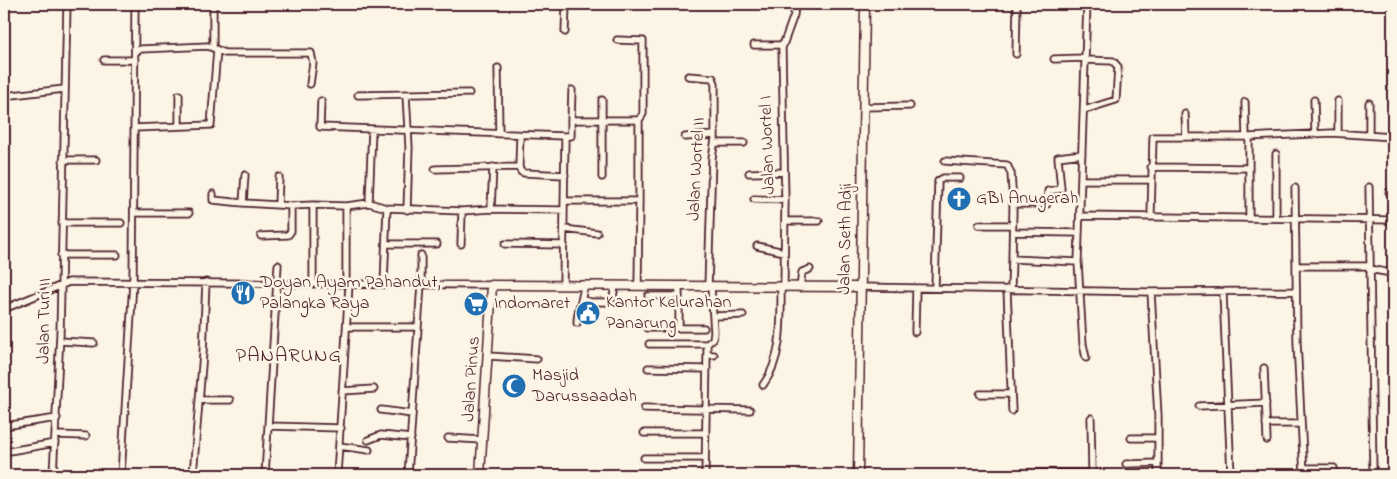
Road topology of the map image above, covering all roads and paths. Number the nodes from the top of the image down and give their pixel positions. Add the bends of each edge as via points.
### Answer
1 (67, 4) edge
2 (135, 4) edge
3 (214, 4) edge
4 (566, 4) edge
5 (796, 4) edge
6 (865, 4) edge
7 (1017, 4) edge
8 (1087, 4) edge
9 (565, 32) dead end
10 (617, 40) dead end
11 (754, 45) dead end
12 (783, 45) junction
13 (215, 48) junction
14 (135, 52) junction
15 (1016, 54) dead end
16 (1054, 59) dead end
17 (1084, 59) junction
18 (104, 60) dead end
19 (135, 60) junction
20 (498, 68) dead end
21 (688, 76) dead end
22 (310, 84) dead end
23 (64, 89) junction
24 (572, 90) dead end
25 (469, 93) dead end
26 (179, 95) dead end
27 (358, 95) dead end
28 (406, 95) junction
29 (4, 96) edge
30 (602, 100) dead end
31 (1314, 100) dead end
32 (321, 101) dead end
33 (1338, 101) dead end
34 (1244, 102) dead end
35 (1369, 103) dead end
36 (863, 106) junction
37 (910, 106) dead end
38 (1084, 110) junction
39 (1185, 114) dead end
40 (571, 120) junction
41 (603, 120) junction
42 (639, 120) junction
43 (179, 126) junction
44 (134, 128) junction
45 (372, 129) junction
46 (407, 130) junction
47 (1315, 133) junction
48 (1338, 133) junction
49 (499, 134) junction
50 (520, 135) junction
51 (715, 135) junction
52 (1368, 135) junction
53 (565, 136) junction
54 (1186, 136) junction
55 (685, 137) dead end
56 (1248, 137) junction
57 (1393, 137) edge
58 (744, 142) dead end
59 (715, 143) junction
60 (1082, 154) junction
61 (1276, 154) dead end
62 (96, 160) dead end
63 (945, 161) dead end
64 (63, 163) junction
65 (1151, 166) junction
66 (493, 167) junction
67 (520, 167) junction
68 (1249, 168) junction
69 (435, 169) dead end
70 (784, 172) junction
71 (749, 173) dead end
72 (245, 175) dead end
73 (565, 175) junction
74 (279, 177) dead end
75 (602, 177) dead end
76 (960, 178) dead end
77 (1082, 180) junction
78 (1151, 180) junction
79 (1369, 186) dead end
80 (1295, 188) dead end
81 (213, 194) dead end
82 (754, 199) dead end
83 (785, 200) junction
84 (564, 201) junction
85 (639, 201) junction
86 (243, 203) junction
87 (369, 203) junction
88 (1013, 204) junction
89 (278, 205) junction
90 (313, 205) junction
91 (291, 206) junction
92 (346, 206) junction
93 (387, 208) junction
94 (491, 208) junction
95 (406, 210) junction
96 (564, 210) junction
97 (462, 211) junction
98 (134, 213) junction
99 (189, 213) dead end
100 (1080, 216) junction
101 (1151, 216) junction
102 (1249, 218) junction
103 (1276, 218) junction
104 (1294, 218) junction
105 (1369, 219) junction
106 (1393, 220) edge
107 (785, 221) junction
108 (819, 221) dead end
109 (62, 223) junction
110 (120, 223) dead end
111 (979, 225) dead end
112 (1012, 225) junction
113 (564, 229) junction
114 (597, 232) dead end
115 (1013, 232) junction
116 (1079, 233) junction
117 (261, 236) dead end
118 (386, 244) junction
119 (436, 244) dead end
120 (462, 244) dead end
121 (505, 244) dead end
122 (564, 245) junction
123 (757, 246) dead end
124 (784, 252) junction
125 (61, 255) junction
126 (117, 255) dead end
127 (421, 255) dead end
128 (1012, 259) junction
129 (1078, 262) junction
130 (278, 265) dead end
131 (1297, 266) junction
132 (1369, 267) junction
133 (810, 269) dead end
134 (1391, 273) dead end
135 (133, 282) junction
136 (206, 282) junction
137 (277, 283) junction
138 (313, 284) junction
139 (384, 284) junction
140 (421, 284) junction
141 (492, 284) junction
142 (348, 285) junction
143 (563, 285) junction
144 (584, 285) junction
145 (60, 286) junction
146 (615, 286) junction
147 (638, 286) junction
148 (679, 286) junction
149 (709, 287) junction
150 (783, 288) junction
151 (800, 288) junction
152 (860, 288) junction
153 (916, 288) junction
154 (935, 288) junction
155 (1009, 289) junction
156 (1080, 289) junction
157 (1296, 291) junction
158 (1151, 292) junction
159 (1223, 293) junction
160 (648, 296) dead end
161 (679, 296) junction
162 (583, 300) junction
163 (4, 308) edge
164 (743, 315) dead end
165 (713, 316) junction
166 (576, 323) dead end
167 (418, 327) junction
168 (347, 328) junction
169 (647, 328) dead end
170 (679, 328) junction
171 (704, 328) dead end
172 (915, 332) dead end
173 (60, 340) junction
174 (94, 343) dead end
175 (648, 344) dead end
176 (707, 344) junction
177 (706, 355) junction
178 (714, 355) dead end
179 (489, 356) junction
180 (1086, 358) dead end
181 (537, 359) dead end
182 (648, 368) dead end
183 (1264, 368) dead end
184 (707, 369) junction
185 (763, 385) dead end
186 (374, 389) dead end
187 (342, 391) junction
188 (980, 394) dead end
189 (1012, 394) junction
190 (199, 400) junction
191 (230, 400) dead end
192 (1266, 403) junction
193 (1229, 404) junction
194 (1199, 406) dead end
195 (644, 408) dead end
196 (706, 409) junction
197 (382, 410) dead end
198 (750, 410) dead end
199 (1012, 411) dead end
200 (412, 414) junction
201 (57, 418) junction
202 (1091, 418) dead end
203 (1266, 424) junction
204 (1301, 424) junction
205 (4, 426) edge
206 (268, 426) junction
207 (341, 428) junction
208 (644, 433) dead end
209 (706, 433) junction
210 (56, 435) junction
211 (86, 436) dead end
212 (411, 438) junction
213 (448, 438) dead end
214 (1131, 438) dead end
215 (1158, 438) junction
216 (368, 440) dead end
217 (482, 440) junction
218 (1267, 440) dead end
219 (55, 442) junction
220 (339, 446) junction
221 (369, 450) dead end
222 (4, 452) edge
223 (644, 458) dead end
224 (705, 458) junction
225 (1158, 463) junction
226 (1126, 464) dead end
227 (1334, 468) dead end
228 (4, 471) edge
229 (1304, 472) edge
230 (983, 473) dead end
231 (1092, 474) edge
232 (5, 475) edge
233 (53, 475) edge
234 (121, 475) edge
235 (192, 475) edge
236 (264, 475) edge
237 (337, 475) edge
238 (408, 475) edge
239 (480, 475) edge
240 (705, 475) edge
241 (858, 475) edge
242 (1158, 475) edge
243 (1231, 475) edge
244 (1373, 475) edge

1 - 23 street, Jalan Turi II
2 - 14 street
3 - 13 street
4 - 9 street
5 - 12 street, Jalan Wortel I
6 - 36 street, Jalan Seth Adji
7 - 15 street
8 - 17 street
10 - 42 street via 643,40 643,114
11 - 12 street
12 - 70 street, Jalan Wortel I
13 - 14 street via 144,49
13 - 22 street via 224,53 311,53
13 - 43 street via 213,123 208,126
14 - 19 street
16 - 17 street
17 - 38 street
17 - 38 street via 1113,61 1118,67 1116,100
18 - 19 street
19 - 44 street
20 - 49 street
21 - 51 street, Jalan Wortel II via 714,80
23 - 29 street
23 - 64 street, Jalan Turi II
24 - 40 street
25 - 28 street
26 - 43 street
27 - 28 street
28 - 46 street
30 - 41 street
31 - 47 street
32 - 45 street via 320,127
33 - 48 street
34 - 56 street
35 - 52 street
36 - 37 street
36 - 152 street, Jalan Seth Adji
38 - 60 street
39 - 54 street
40 - 41 street
40 - 53 street via 571,136
41 - 42 street
41 - 75 street
42 - 85 street
43 - 44 street
44 - 98 street
45 - 46 street
45 - 87 street
46 - 49 street
46 - 95 street
47 - 48 street
47 - 56 street
48 - 52 street
49 - 50 street
50 - 53 street
50 - 67 street
51 - 55 street
51 - 59 street, Jalan Wortel II
52 - 57 street
53 - 73 street
54 - 56 street
54 - 65 street via 1153,137
56 - 68 street
58 - 59 street
59 - 149 street, Jalan Wortel II
60 - 77 street
60 - 88 street via 1058,157 1060,189 1048,191 1047,204
61 - 103 street
62 - 64 street
63 - 88 street via 1007,166 1011,173
64 - 109 street, Jalan Turi II
65 - 68 street
65 - 78 street
66 - 67 street
66 - 69 street
66 - 94 street
67 - 73 street via 524,173
68 - 102 street
70 - 71 street
70 - 83 street, Jalan Wortel I
72 - 86 street
73 - 84 street
74 - 89 street
76 - 154 street via 938,181
77 - 78 street
77 - 100 street
78 - 101 street
79 - 105 street
80 - 104 street
81 - 86 street via 213,200
82 - 83 street
83 - 107 street, Jalan Wortel I
84 - 85 street
84 - 96 street
85 - 147 street
86 - 89 street
87 - 92 street
87 - 93 street
88 - 112 street
89 - 91 street
90 - 91 street
90 - 92 street
90 - 138 street
91 - 117 street via 290,233
92 - 142 street
93 - 95 street
93 - 118 street
94 - 96 street
94 - 97 street
95 - 97 street
96 - 113 street
97 - 120 street
98 - 99 street
98 - 135 street
100 - 101 street
100 - 116 street
101 - 102 street
102 - 103 street
103 - 104 street
104 - 105 street
104 - 131 street
105 - 106 street
105 - 132 street
107 - 108 street
107 - 124 street, Jalan Wortel I
109 - 110 street
109 - 125 street, Jalan Turi II
111 - 112 street
112 - 115 street
113 - 114 street
113 - 122 street
115 - 116 street
115 - 128 street
116 - 129 street
118 - 119 street
118 - 139 street
121 - 122 street
122 - 143 street
123 - 124 street
124 - 150 street, Jalan Wortel I
125 - 126 street
125 - 145 street, Jalan Turi II
127 - 140 street
128 - 129 street
128 - 155 street
129 - 156 street
130 - 137 street
131 - 132 street
131 - 157 street
132 - 134 street
132 - 244 street
133 - 151 street via 802,272
135 - 136 street
135 - 145 street via 69,282
135 - 234 street
136 - 137 street
136 - 190 street
137 - 138 street
137 - 206 street
138 - 142 street
139 - 140 street
139 - 142 street
140 - 141 street
140 - 167 street
141 - 143 street
141 - 179 street, Jalan Pinus
142 - 168 street
143 - 144 street
144 - 146 street
144 - 162 street
145 - 163 street
145 - 173 street, Jalan Turi II
146 - 147 street
146 - 162 street via 614,296 608,302
147 - 148 street
148 - 149 street
148 - 161 street
149 - 150 street
149 - 165 street, Jalan Wortel II
150 - 151 street
150 - 185 street, Jalan Wortel I via 778,350 771,374
151 - 152 street
152 - 153 street
152 - 241 street, Jalan Seth Adji
153 - 154 street
153 - 172 street
154 - 155 street
155 - 156 street
155 - 189 street
156 - 158 street
156 - 180 street
157 - 159 street
157 - 204 street
158 - 159 street
158 - 215 street
159 - 193 street
160 - 161 street
161 - 170 street
162 - 166 street via 579,304
164 - 165 street
165 - 176 street, Jalan Wortel II via 713,339
167 - 168 street
167 - 200 street
168 - 187 street
169 - 170 street
170 - 171 street
173 - 174 street
173 - 201 street, Jalan Turi II
175 - 176 street
176 - 177 street
177 - 178 street
177 - 184 street
179 - 181 street
179 - 217 street, Jalan Pinus
182 - 184 street
183 - 192 street
184 - 196 street
186 - 187 street
187 - 207 street
188 - 189 street
189 - 199 street
190 - 191 street
190 - 235 street
192 - 193 street
192 - 203 street
193 - 194 street
193 - 243 street
195 - 196 street
196 - 198 street
196 - 209 street
197 - 200 street
200 - 212 street
201 - 205 street
201 - 210 street, Jalan Turi II
202 - 231 street
203 - 204 street
203 - 218 street
204 - 229 street
206 - 207 street
206 - 236 street
207 - 220 street
208 - 209 street
209 - 224 street
210 - 211 street
210 - 219 street, Jalan Turi II
212 - 216 street via 381,435
212 - 238 street
213 - 217 street
214 - 215 street
215 - 225 street
217 - 239 street, Jalan Pinus
219 - 222 street
219 - 233 street, Jalan Turi II
220 - 221 street
220 - 237 street
223 - 224 street
224 - 240 street
225 - 226 street
225 - 242 street
227 - 229 street
228 - 232 street
230 - 231 street

